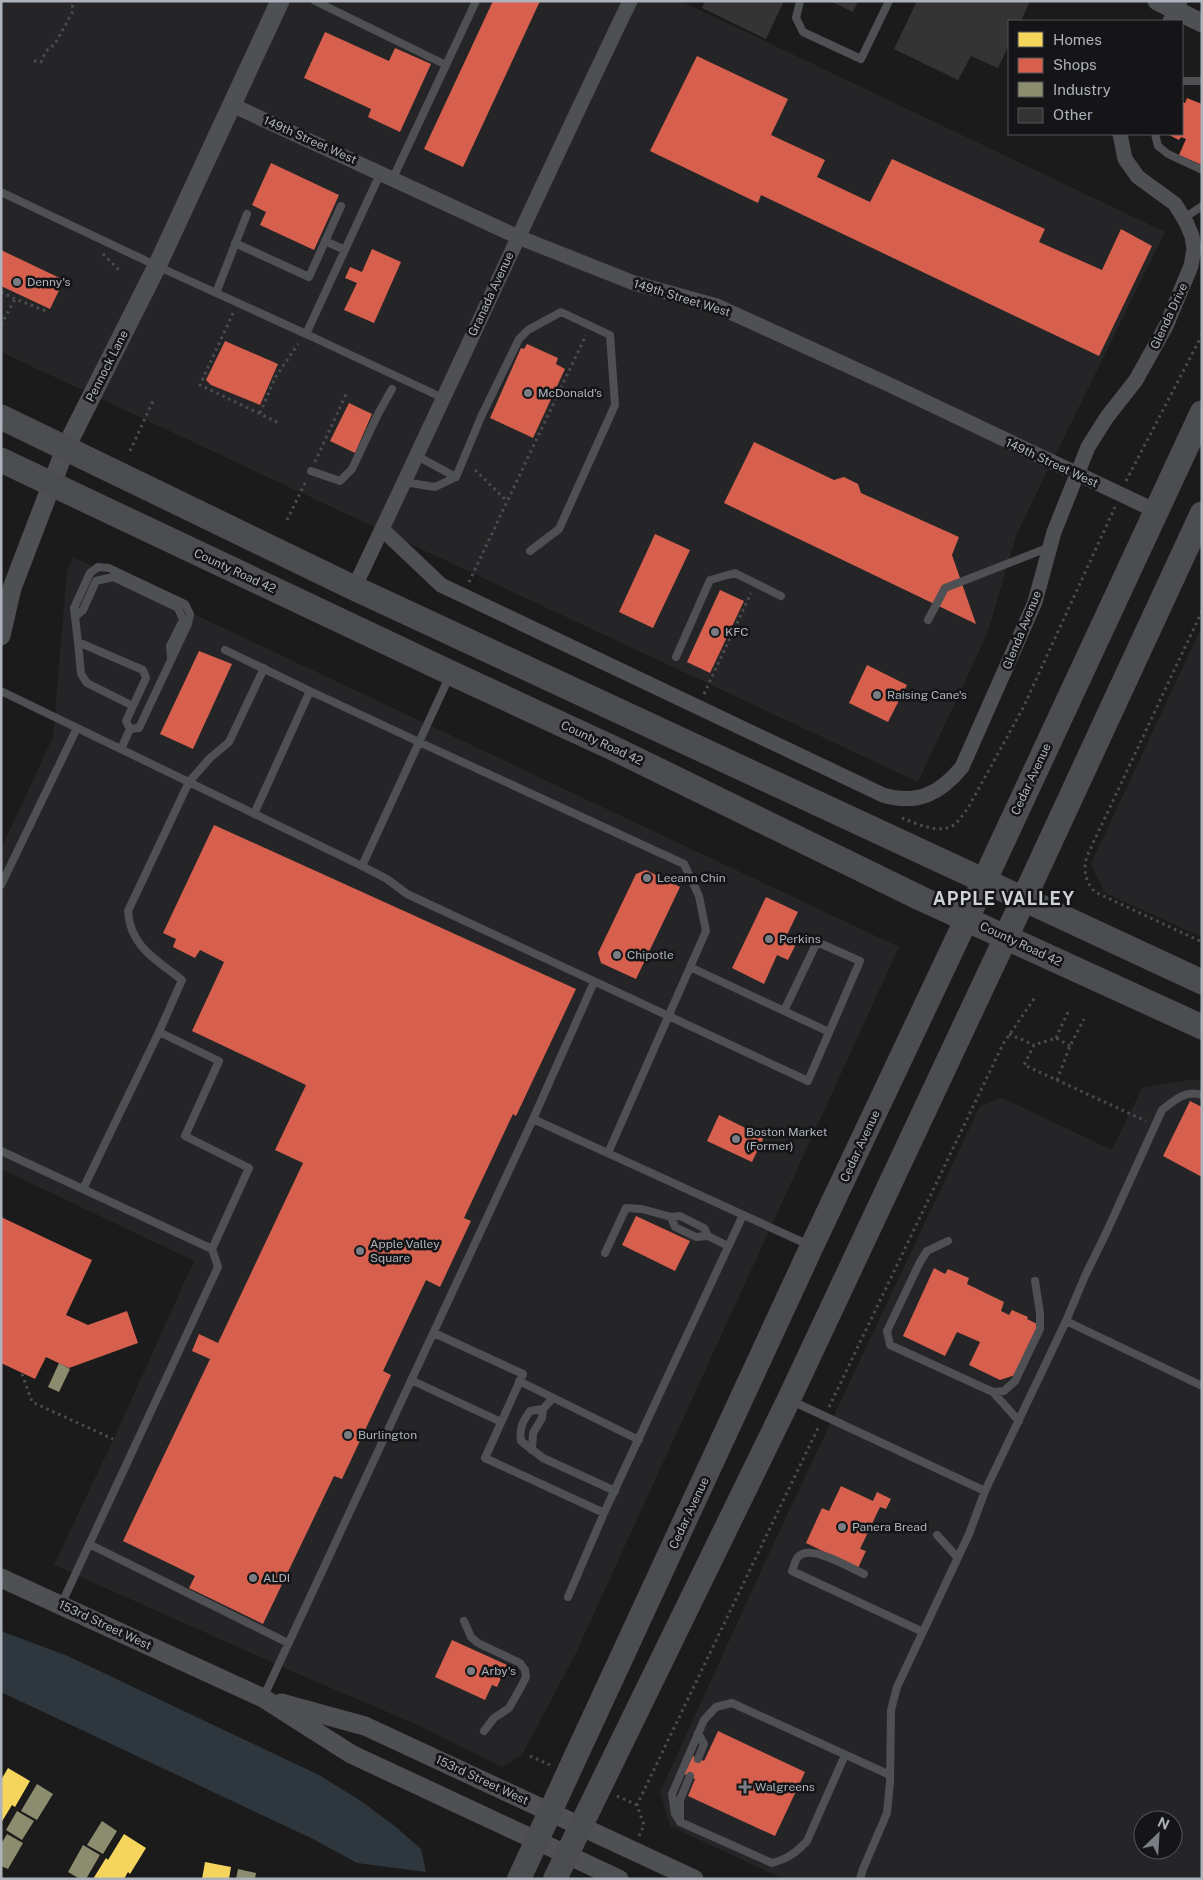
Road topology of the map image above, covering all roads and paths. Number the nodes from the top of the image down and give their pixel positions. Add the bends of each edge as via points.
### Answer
1 (72, 1) edge
2 (280, 1) edge
3 (315, 1) edge
4 (476, 1) edge
5 (630, 1) edge
6 (800, 1) edge
7 (889, 1) edge
8 (1157, 1) edge
9 (1175, 11) edge
10 (1202, 23) edge
11 (34, 61) dead end
12 (446, 64) junction
13 (1183, 81) edge
14 (1202, 81) edge
15 (232, 105) junction
16 (1120, 135) edge
17 (1155, 135) edge
18 (1202, 170) edge
19 (387, 175) junction
20 (1, 192) edge
21 (342, 206) dead end
22 (1202, 206) edge
23 (247, 214) dead end
24 (1184, 218) junction
25 (518, 237) junction
26 (325, 241) junction
27 (235, 243) junction
28 (345, 250) junction
29 (157, 266) junction
30 (1, 292) edge
31 (216, 293) junction
32 (15, 299) junction
33 (49, 312) dead end
34 (234, 313) dead end
35 (1, 325) edge
36 (590, 326) junction
37 (306, 334) junction
38 (1202, 335) edge
39 (298, 344) dead end
40 (392, 389) dead end
41 (348, 392) dead end
42 (443, 398) junction
43 (153, 402) dead end
44 (260, 413) junction
45 (1202, 413) edge
46 (1, 417) edge
47 (279, 422) dead end
48 (66, 447) junction
49 (1088, 448) joint
50 (130, 451) dead end
51 (417, 456) junction
52 (1, 460) edge
53 (475, 470) dead end
54 (311, 471) junction
55 (1076, 475) junction
56 (456, 477) junction
57 (404, 482) junction
58 (52, 484) junction
59 (1120, 495) junction
60 (507, 501) junction
61 (1156, 511) junction
62 (1202, 514) edge
63 (287, 520) dead end
64 (383, 530) junction
65 (1050, 546) junction
66 (530, 551) dead end
67 (468, 585) dead end
68 (354, 588) junction
69 (752, 593) dead end
70 (781, 596) dead end
71 (1202, 611) edge
72 (75, 617) junction
73 (928, 620) dead end
74 (1, 636) edge
75 (78, 642) junction
76 (225, 650) dead end
77 (676, 657) dead end
78 (172, 659) junction
79 (264, 668) junction
80 (451, 674) junction
81 (1, 691) edge
82 (310, 691) junction
83 (704, 696) dead end
84 (133, 706) junction
85 (77, 728) junction
86 (130, 730) junction
87 (419, 742) junction
88 (121, 749) junction
89 (188, 782) junction
90 (254, 814) junction
91 (898, 817) dead end
92 (362, 866) junction
93 (984, 880) junction
94 (1, 885) edge
95 (1024, 900) junction
96 (967, 918) junction
97 (1006, 937) junction
98 (1202, 942) edge
99 (690, 967) junction
100 (594, 982) junction
101 (1202, 982) edge
102 (1036, 996) dead end
103 (1069, 1010) dead end
104 (784, 1011) junction
105 (668, 1016) junction
106 (1084, 1019) dead end
107 (1202, 1027) edge
108 (159, 1032) junction
109 (829, 1032) junction
110 (1009, 1034) junction
111 (1056, 1038) junction
112 (1034, 1045) junction
113 (1070, 1046) junction
114 (1057, 1080) junction
115 (1202, 1095) edge
116 (533, 1119) junction
117 (1156, 1125) junction
118 (1, 1151) edge
119 (608, 1153) junction
120 (83, 1189) junction
121 (742, 1215) junction
122 (671, 1217) junction
123 (708, 1236) junction
124 (948, 1241) dead end
125 (728, 1246) junction
126 (812, 1246) junction
127 (212, 1250) junction
128 (605, 1254) dead end
129 (1035, 1282) dead end
130 (1066, 1321) junction
131 (434, 1333) junction
132 (22, 1374) dead end
133 (411, 1380) junction
134 (520, 1381) junction
135 (1202, 1386) edge
136 (993, 1392) junction
137 (553, 1398) junction
138 (789, 1399) junction
139 (543, 1409) junction
140 (824, 1417) junction
141 (1019, 1421) junction
142 (501, 1422) junction
143 (113, 1439) dead end
144 (639, 1440) junction
145 (532, 1450) junction
146 (615, 1490) junction
147 (985, 1491) junction
148 (604, 1514) junction
149 (937, 1535) dead end
150 (90, 1544) junction
151 (958, 1558) junction
152 (864, 1574) dead end
153 (1, 1578) edge
154 (568, 1597) dead end
155 (61, 1605) junction
156 (464, 1621) dead end
157 (923, 1632) junction
158 (288, 1643) junction
159 (263, 1698) junction
160 (484, 1731) dead end
161 (698, 1733) junction
162 (845, 1754) junction
163 (698, 1759) dead end
164 (890, 1775) junction
165 (690, 1776) dead end
166 (551, 1812) junction
167 (680, 1822) junction
168 (580, 1826) junction
169 (537, 1841) junction
170 (632, 1850) junction
171 (567, 1854) junction
172 (863, 1869) junction
173 (519, 1879) edge
174 (556, 1879) edge
175 (619, 1879) edge
176 (694, 1879) edge
177 (854, 1879) edge
178 (860, 1879) edge

1 - 11 path via 73,11 55,44 46,51 41,62
2 - 15 street, Pennock Lane
3 - 12 lane
4 - 12 lane
5 - 25 street, Granada Avenue
6 - 7 lane via 796,18 803,32 860,59
8 - 9 street
9 - 10 street
12 - 19 lane
13 - 14 lane
15 - 19 street, 149th Street West
15 - 29 street, Pennock Lane
16 - 24 street, Glenda Drive via 1126,158 1138,177 1175,204
17 - 18 lane via 1158,146 1168,154
19 - 25 street, 149th Street West
19 - 28 lane
20 - 29 lane
21 - 26 lane
22 - 24 lane
23 - 27 lane
24 - 49 street, Glenda Drive via 1194,249 1184,283 1166,326 1136,380
25 - 42 street, Granada Avenue
25 - 55 street, 149th Street West via 634,284 716,306
26 - 27 lane via 309,277
26 - 28 lane
27 - 31 lane
28 - 37 lane
29 - 31 lane
29 - 48 street, Pennock Lane
30 - 32 path
31 - 37 lane
32 - 33 path
32 - 35 path
34 - 44 path via 200,385
36 - 56 lane via 560,312 528,330 520,339 480,417
36 - 60 path
36 - 66 lane via 610,336 615,406 559,529
37 - 42 lane
38 - 59 path
39 - 44 path via 275,378
40 - 54 lane via 352,469 340,481
41 - 54 path
42 - 51 street, Granada Avenue
43 - 50 path
44 - 47 path
45 - 61 highway, Cedar Avenue
46 - 48 highway
48 - 58 street, Pennock Lane
48 - 68 highway
49 - 55 street, Glenda Avenue
51 - 56 lane
51 - 57 street, Granada Avenue
52 - 58 highway, County Road 42
53 - 60 path
54 - 63 path
55 - 59 street, 149th Street West
55 - 65 street, Glenda Avenue
56 - 57 lane via 435,487
57 - 64 street, Granada Avenue
58 - 74 street, Pennock Lane via 12,588
58 - 80 highway, County Road 42
59 - 61 street, 149th Street West
59 - 91 path via 1023,708 968,808 952,826 944,828 925,827
60 - 67 path
61 - 93 highway, Cedar Avenue
62 - 95 highway
64 - 65 street, Glenda Avenue via 441,586 897,799 928,795 943,787 962,767 1035,602
64 - 68 street, Granada Avenue
65 - 73 lane via 945,588
68 - 93 highway
69 - 83 path
70 - 77 lane via 735,573 710,580
71 - 98 path via 1087,856 1085,872 1089,886 1095,892
72 - 75 lane
72 - 78 lane via 83,610 96,581 113,578 178,608 183,620 170,646
72 - 78 lane via 74,608 90,573 98,567 109,568 185,604 190,614 188,624
75 - 84 lane via 81,674 87,683
75 - 84 lane via 143,670 146,678
76 - 79 lane
78 - 86 lane via 139,728
79 - 82 lane
79 - 89 lane via 229,742
80 - 87 lane
80 - 96 highway, County Road 42
81 - 85 lane
82 - 87 lane
82 - 90 lane
84 - 86 lane via 126,721
85 - 88 lane
85 - 94 lane
86 - 88 lane
87 - 92 lane
87 - 99 lane via 684,864 699,896 706,931
88 - 89 lane
89 - 90 lane
89 - 108 lane via 128,911 130,927 139,945 182,980
90 - 92 lane
92 - 100 lane via 407,894
93 - 95 highway
93 - 96 highway, Cedar Avenue
95 - 97 highway
95 - 101 highway
96 - 97 highway, County Road 42
96 - 126 main road, Cedar Avenue
97 - 107 highway, County Road 42
97 - 138 main road
99 - 104 lane
99 - 105 lane
100 - 105 lane
100 - 116 lane
102 - 110 path
103 - 111 path
104 - 109 lane
104 - 109 lane via 816,942 860,962
105 - 109 lane via 808,1081
105 - 119 lane
106 - 113 path
108 - 120 lane
108 - 127 lane via 219,1062 185,1136 249,1168
110 - 112 path
110 - 140 path
111 - 112 path
111 - 113 path
112 - 114 path via 1024,1065
113 - 114 path
114 - 117 path
115 - 117 lane via 1178,1096 1162,1110
116 - 119 lane
116 - 131 lane
117 - 130 lane
118 - 120 lane
119 - 121 lane
120 - 127 lane
121 - 125 lane
121 - 126 lane
122 - 123 lane via 680,1216 704,1228
122 - 123 lane via 675,1227 696,1237
122 - 128 lane via 626,1208
123 - 125 lane
124 - 136 lane via 927,1251 920,1262 887,1331 890,1345
125 - 144 lane
126 - 166 main road, Cedar Avenue
127 - 150 lane via 218,1267
129 - 136 lane via 1040,1329 1015,1381 1004,1391
130 - 135 lane
130 - 141 lane
131 - 133 lane
131 - 134 lane via 523,1374
132 - 143 path via 32,1402
133 - 142 lane
133 - 158 lane
134 - 137 lane
134 - 142 lane
136 - 141 lane
137 - 139 lane
137 - 144 lane
138 - 140 lane
138 - 168 main road
139 - 145 lane via 533,1434
139 - 145 lane via 530,1411 519,1432 521,1441
140 - 147 lane
140 - 170 path via 637,1805 644,1825
141 - 147 lane
142 - 148 lane via 485,1458
144 - 146 lane
145 - 146 lane
146 - 148 lane
147 - 151 lane
148 - 154 lane
149 - 151 lane
150 - 155 lane
150 - 158 lane
151 - 157 lane
152 - 157 lane via 815,1552 805,1552 798,1557 792,1571
153 - 155 street, 153rd Street West
155 - 159 street, 153rd Street West
156 - 160 lane via 471,1637 478,1643 520,1663 525,1670 526,1676 509,1708 494,1718
157 - 164 lane via 897,1687 891,1710
158 - 159 lane
159 - 166 street, 153rd Street West via 365,1726
159 - 169 street, 153rd Street West via 351,1754
161 - 162 lane via 716,1707 732,1704
161 - 163 lane via 704,1744
161 - 167 lane via 672,1794 674,1814
162 - 164 lane
162 - 167 lane via 807,1841 786,1859 772,1863
164 - 172 lane via 887,1813
165 - 167 lane via 680,1800
166 - 168 street, 153rd Street West
166 - 169 main road, Cedar Avenue
168 - 170 street, 153rd Street West
168 - 171 main road
169 - 171 street, 153rd Street West
169 - 173 main road, Cedar Avenue
170 - 176 street, 153rd Street West
171 - 174 main road
171 - 175 street, 153rd Street West
172 - 177 lane
172 - 178 lane

